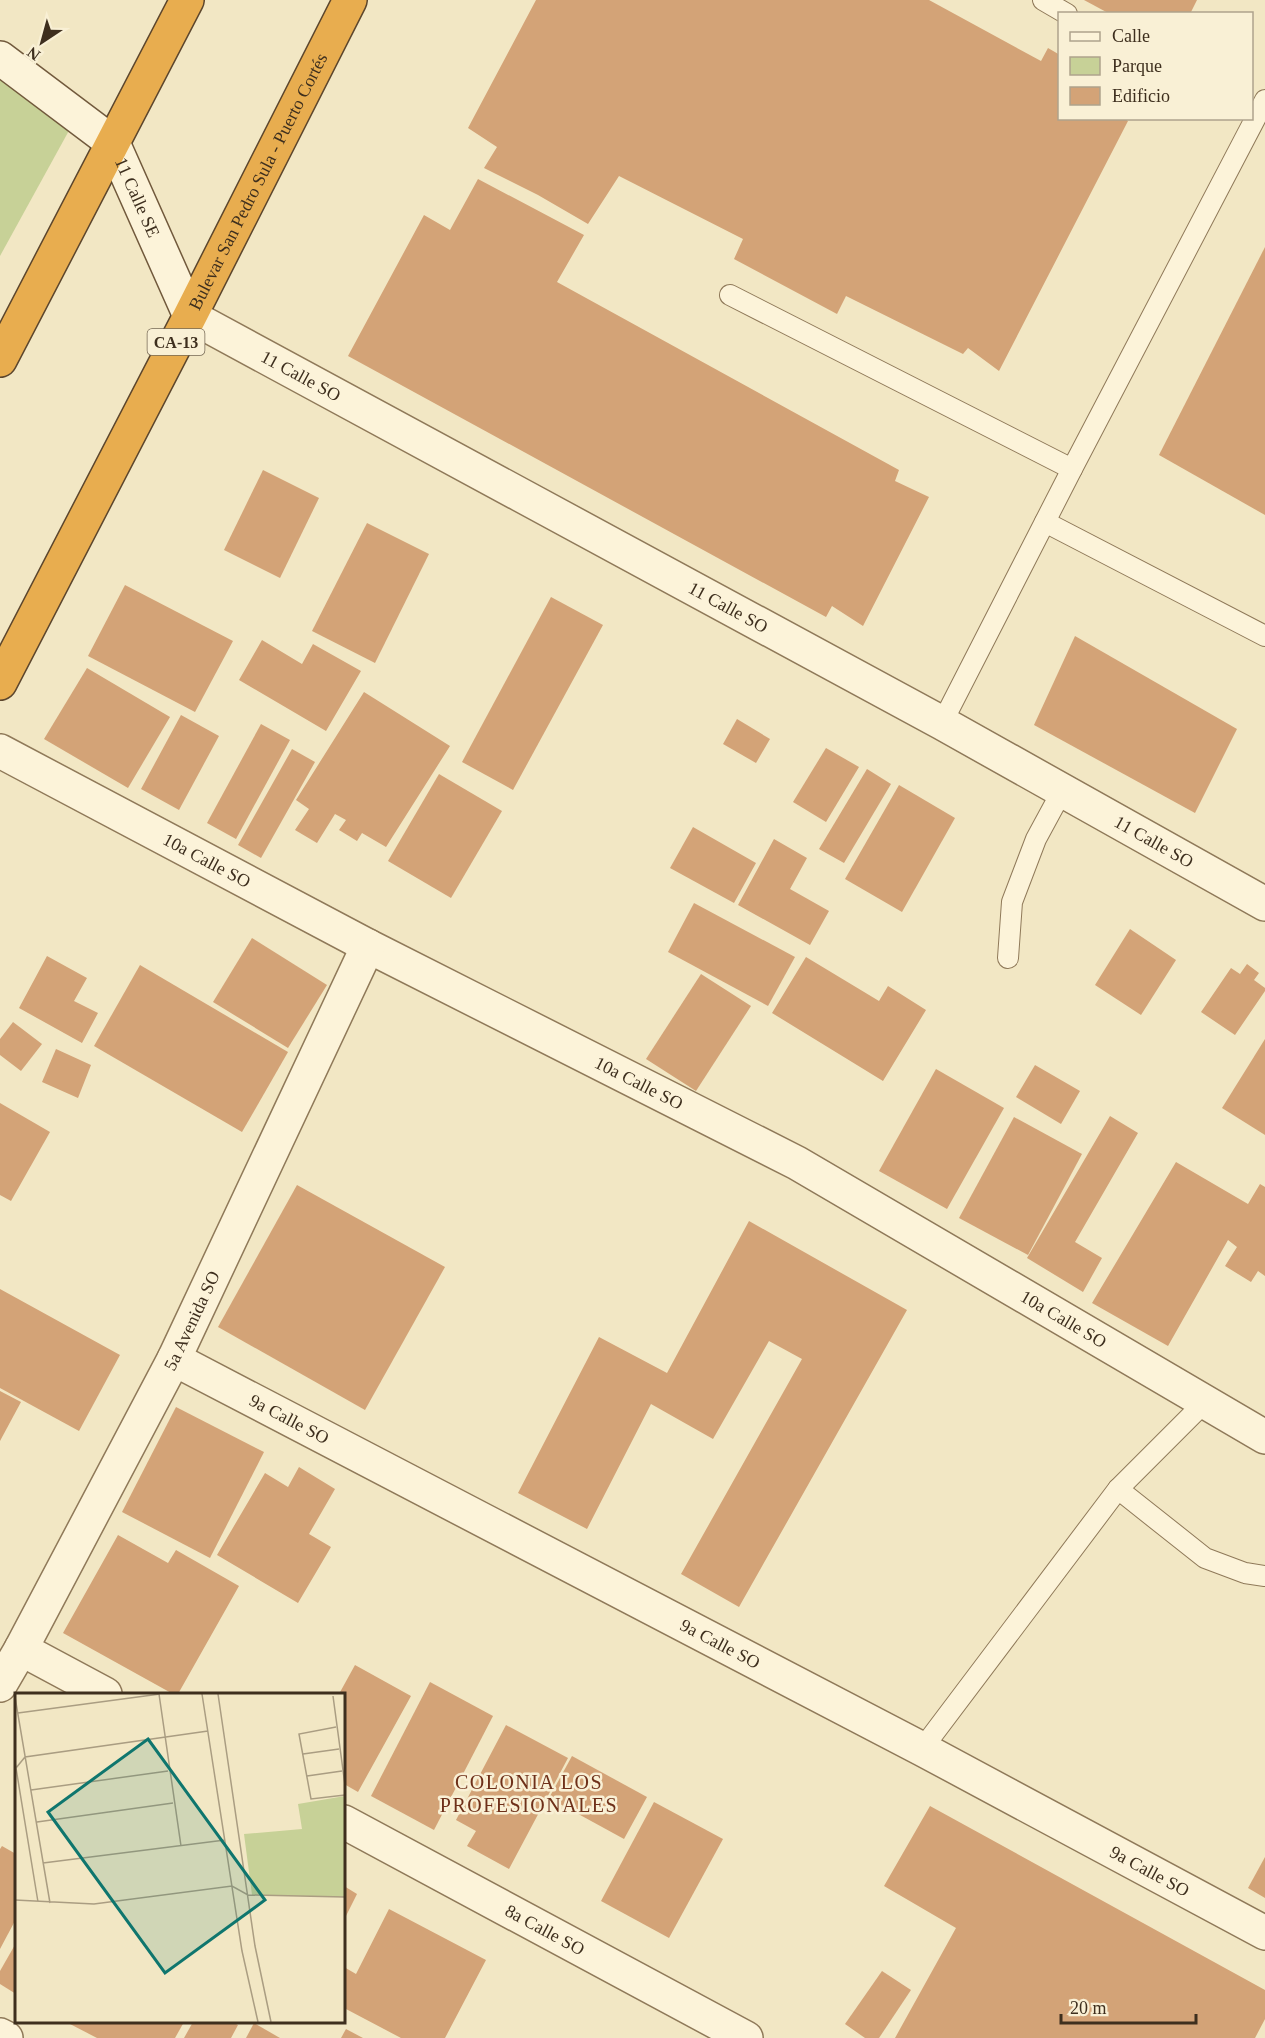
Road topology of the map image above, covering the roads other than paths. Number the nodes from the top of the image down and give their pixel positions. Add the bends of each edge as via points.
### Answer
1 (187, 0) edge
2 (350, 0) edge
3 (1043, 0) edge
4 (1064, 12) edge
5 (0, 58) edge
6 (1265, 100) edge
7 (1254, 116) edge
8 (1252, 120) edge
9 (113, 143) junction
10 (730, 295) dead end
11 (190, 316) junction
12 (0, 360) edge
13 (1072, 469) junction
14 (1045, 522) junction
15 (1265, 636) edge
16 (0, 683) edge
17 (942, 723) junction
18 (0, 751) edge
19 (1062, 791) junction
20 (1265, 904) edge
21 (368, 946) junction
22 (1008, 958) dead end
23 (174, 1359) junction
24 (1205, 1402) junction
25 (1265, 1437) edge
26 (1118, 1489) junction
27 (1265, 1576) edge
28 (21, 1649) junction
29 (0, 1685) edge
30 (101, 1693) edge
31 (922, 1749) junction
32 (345, 1823) edge
33 (1265, 1933) edge
34 (0, 2035) edge
35 (6, 2038) edge
36 (746, 2038) edge

1 - 9 highway
2 - 11 highway, Bulevar San Pedro Sula - Puerto Cortés / CA-13
3 - 4 lane
5 - 9 street, 11 Calle SE
6 - 7 lane
8 - 13 lane
9 - 11 street, 11 Calle SE
9 - 12 highway
10 - 13 lane
11 - 16 highway, Bulevar San Pedro Sula - Puerto Cortés / CA-13
11 - 17 street, 11 Calle SO
13 - 14 lane
14 - 15 lane
14 - 17 lane
17 - 19 street, 11 Calle SO
18 - 21 street, 10a Calle SO
19 - 20 street, 11 Calle SO
19 - 22 lane via 1036,839 1012,902
21 - 23 street, 5a Avenida SO
21 - 24 street, 10a Calle SO via 797,1163
23 - 28 street, 5a Avenida SO
23 - 31 street, 9a Calle SO
24 - 25 street, 10a Calle SO
24 - 26 lane
26 - 27 lane via 1205,1558
26 - 31 lane
28 - 29 street, 5a Avenida SO
28 - 30 street
31 - 33 street, 9a Calle SO
32 - 36 street, 8a Calle SO
34 - 35 street

